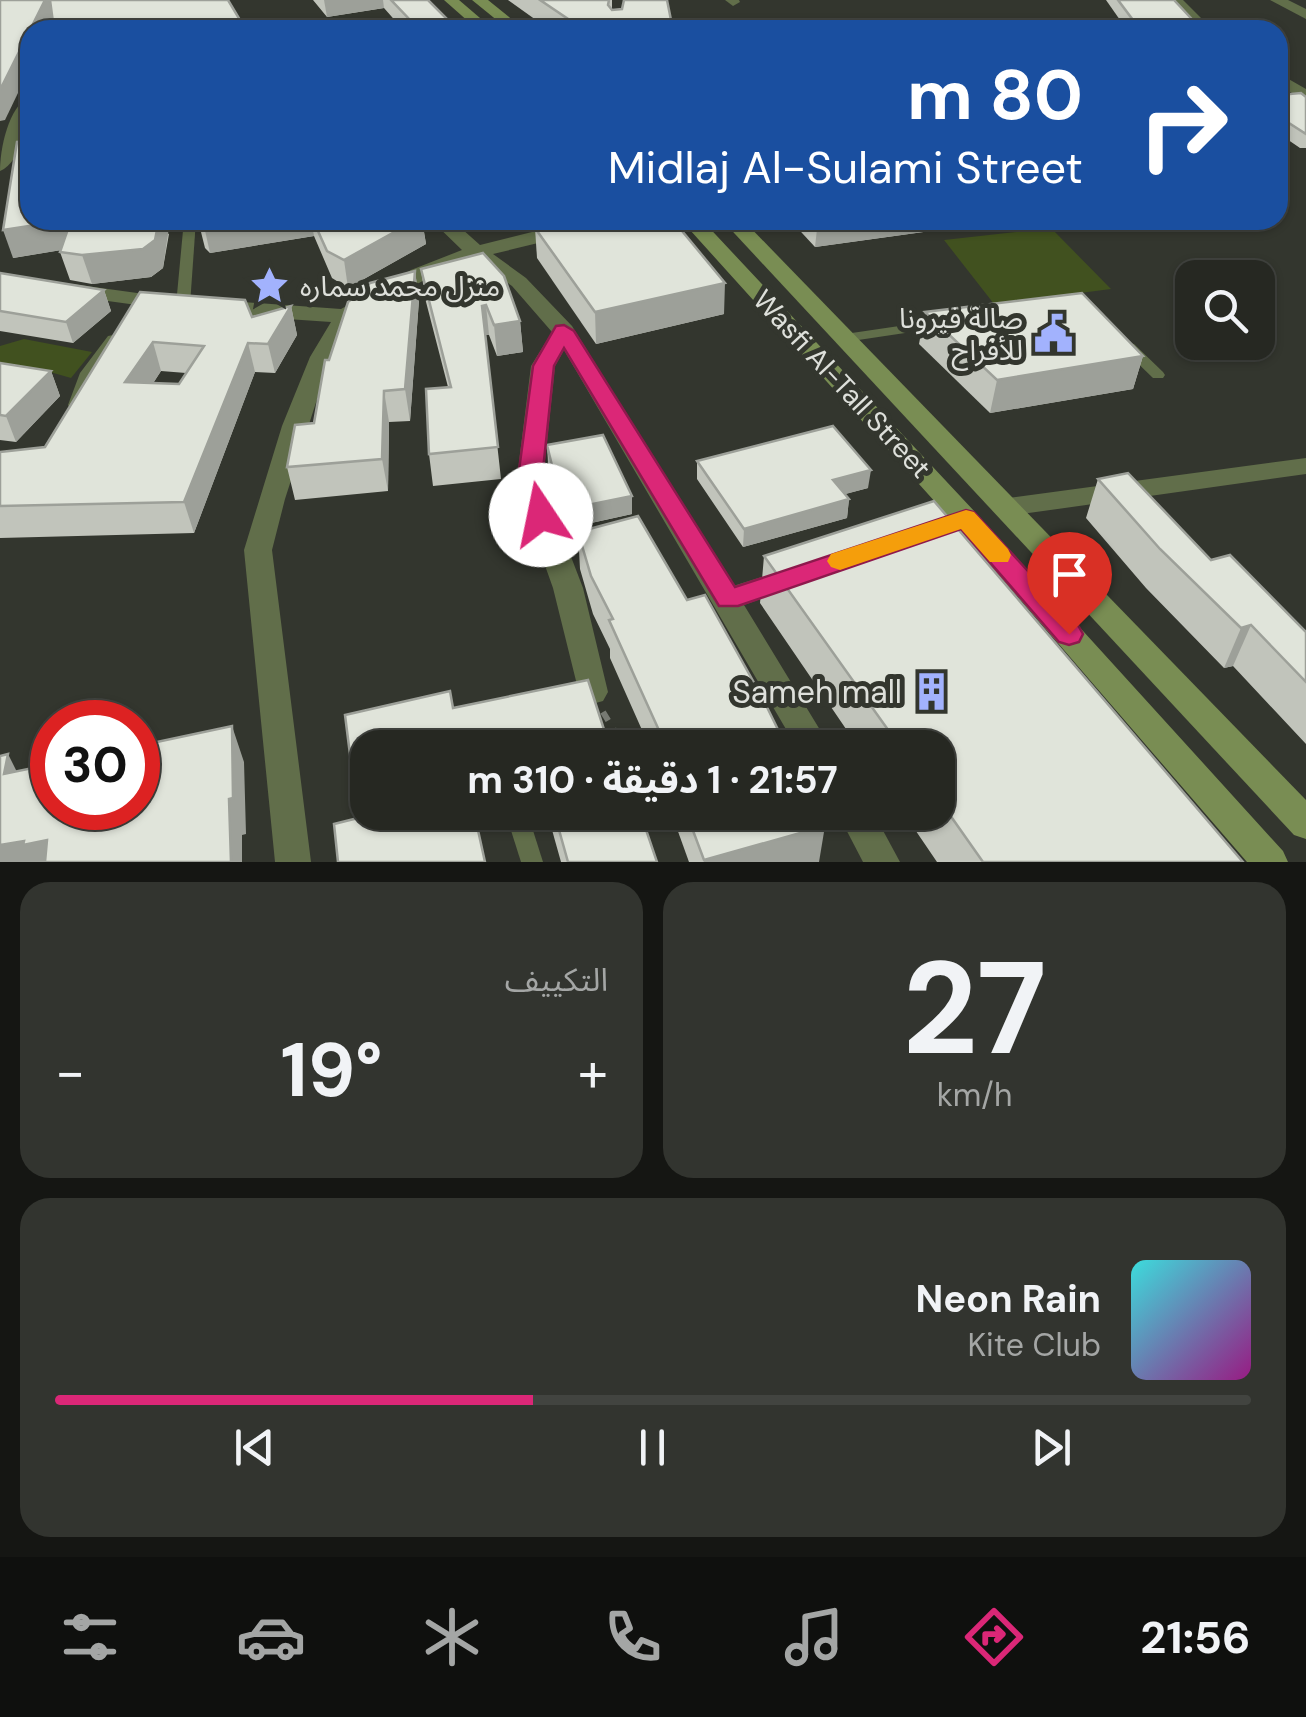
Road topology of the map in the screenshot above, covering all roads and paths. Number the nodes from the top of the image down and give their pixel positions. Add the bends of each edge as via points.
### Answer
1 (451, 0) edge
2 (479, 0) edge
3 (1175, 0) edge
4 (1278, 0) edge
5 (1306, 15) edge
6 (475, 20) edge
7 (505, 20) edge
8 (1196, 20) edge
9 (20, 131) edge
10 (0, 164) edge
11 (189, 230) edge
12 (451, 230) edge
13 (565, 230) edge
14 (700, 230) edge
15 (742, 230) edge
16 (476, 250) junction
17 (54, 288) edge
18 (183, 305) junction
19 (345, 316) junction
20 (956, 322) edge
21 (121, 330) edge
22 (564, 331) junction
23 (845, 338) junction
24 (1121, 339) edge
25 (1158, 375) dead end
26 (68, 422) edge
27 (1303, 470) edge
28 (1008, 507) junction
29 (966, 518) junction
30 (929, 530) edge
31 (820, 568) edge
32 (728, 599) junction
33 (592, 692) joint
34 (614, 730) edge
35 (805, 730) edge
36 (1306, 824) edge
37 (521, 830) edge
38 (864, 830) edge
39 (294, 862) edge
40 (532, 862) edge
41 (882, 862) edge
42 (1270, 862) edge

1 - 6 main road
2 - 7 main road
3 - 8 street
4 - 5 street
9 - 10 street
11 - 18 lane
12 - 16 street
13 - 16 street
14 - 29 main road, Wasfi Al-Tall Street
15 - 23 main road, Wasfi Al-Tall Street
16 - 19 street
16 - 22 street via 519,282
17 - 18 street via 138,308
18 - 19 street
19 - 39 street via 295,427 258,550
20 - 23 lane
21 - 26 lane via 87,373
22 - 32 street
22 - 33 street via 544,366 531,470
23 - 28 main road, Wasfi Al-Tall Street
24 - 25 lane
27 - 28 street
28 - 36 main road, Wasfi Al-Tall Street
29 - 30 street
29 - 42 main road, Wasfi Al-Tall Street
31 - 32 street
32 - 35 street
33 - 34 path
37 - 40 lane
38 - 41 street

